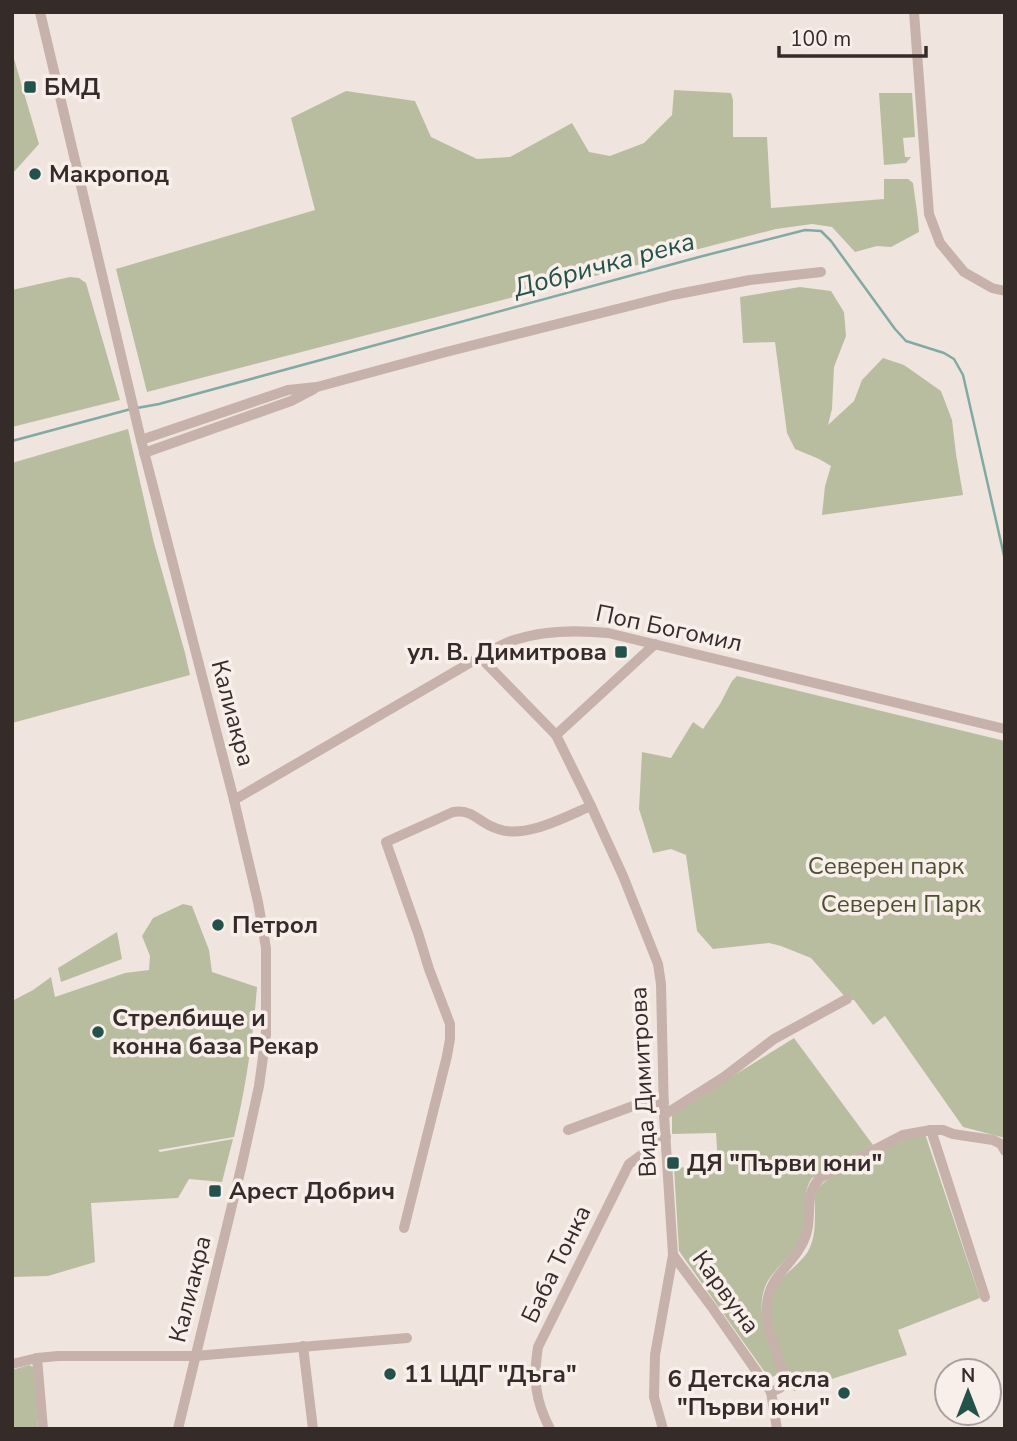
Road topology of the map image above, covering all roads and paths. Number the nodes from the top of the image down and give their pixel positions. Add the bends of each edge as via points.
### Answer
1 (40, 12) edge
2 (914, 12) edge
3 (821, 272) dead end
4 (1005, 291) edge
5 (317, 387) junction
6 (141, 440) junction
7 (144, 453) junction
8 (655, 644) junction
9 (480, 657) junction
10 (1005, 729) edge
11 (556, 735) junction
12 (234, 800) junction
13 (591, 806) junction
14 (847, 999) dead end
15 (664, 1101) junction
16 (664, 1115) junction
17 (568, 1130) dead end
18 (931, 1130) junction
19 (666, 1137) junction
20 (1005, 1151) edge
21 (404, 1228) dead end
22 (673, 1255) junction
23 (985, 1297) dead end
24 (407, 1338) dead end
25 (303, 1346) junction
26 (195, 1356) junction
27 (37, 1358) junction
28 (12, 1364) edge
29 (771, 1392) junction
30 (43, 1429) edge
31 (178, 1429) edge
32 (313, 1429) edge
33 (550, 1429) edge
34 (663, 1429) edge
35 (777, 1429) edge

1 - 6 street, Калиакра
2 - 4 street via 929,214 940,243 964,272
3 - 5 street via 673,295
5 - 6 street via 288,390
5 - 7 street via 291,401
6 - 7 street, Калиакра
7 - 12 street, Калиакра
8 - 9 street, Поп Богомил via 608,633 545,632 512,640
8 - 10 street, Поп Богомил
8 - 11 street
9 - 11 street, Вида Димитрова
9 - 12 street, Поп Богомил
11 - 13 street, Вида Димитрова
12 - 26 street, Калиакра via 266,948 266,1035 242,1164
13 - 15 street, Вида Димитрова via 658,964
13 - 21 street via 512,832 464,811 453,812 386,842 450,1024 447,1056
14 - 16 street via 774,1039
15 - 16 street, Вида Димитрова
15 - 17 street via 644,1101
16 - 19 street, Вида Димитрова
18 - 20 street via 993,1140
18 - 23 street
18 - 29 street via 902,1135 813,1185 804,1241 767,1295 766,1317 784,1382
19 - 22 street, Вида Димитрова
19 - 33 street, Баба Тонка via 629,1164 538,1347 535,1388
22 - 29 street, Карвуна
22 - 34 street, Вида Димитрова via 655,1355 654,1396
24 - 25 street
25 - 26 street
25 - 32 street
26 - 27 street
26 - 31 street, Калиакра
27 - 28 street
27 - 30 street
29 - 35 street, Карвуна

